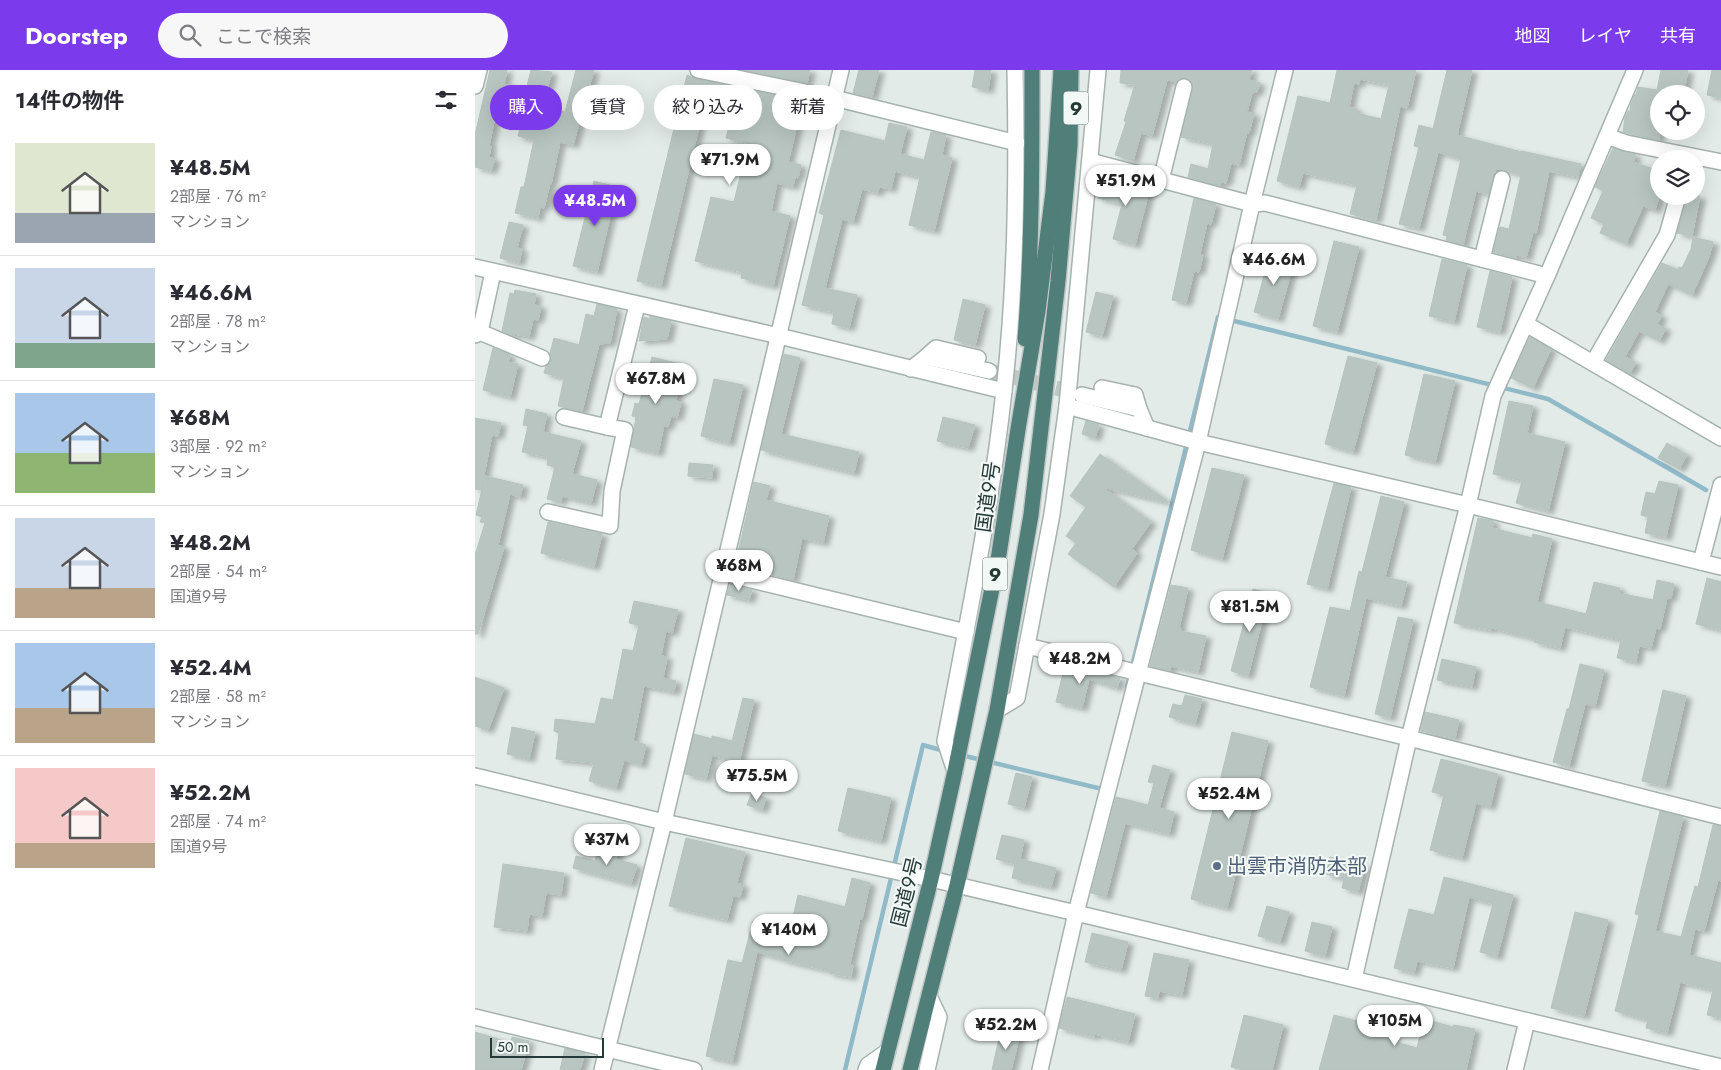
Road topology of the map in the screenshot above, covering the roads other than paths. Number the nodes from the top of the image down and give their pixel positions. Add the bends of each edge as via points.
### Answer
1 (479, 70) edge
2 (698, 70) edge
3 (841, 70) edge
4 (1015, 70) edge
5 (1032, 70) edge
6 (1061, 70) edge
7 (1071, 70) edge
8 (1081, 70) edge
9 (1098, 70) edge
10 (1285, 70) edge
11 (1635, 70) edge
12 (772, 85) edge
13 (837, 85) edge
14 (475, 86) edge
15 (1184, 87) dead end
16 (844, 101) edge
17 (827, 130) edge
18 (1607, 136) junction
19 (1017, 144) junction
20 (1070, 145) junction
21 (1658, 150) edge
22 (1705, 160) edge
23 (1090, 161) junction
24 (1721, 162) edge
25 (1502, 179) dead end
26 (1161, 180) junction
27 (1252, 204) junction
28 (1676, 205) edge
29 (1482, 259) junction
30 (475, 267) edge
31 (493, 272) junction
32 (1547, 276) junction
33 (1058, 281) junction
34 (637, 305) junction
35 (1075, 307) junction
36 (1526, 324) junction
37 (477, 332) edge
38 (779, 336) junction
39 (542, 358) dead end
40 (925, 358) junction
41 (978, 358) tunnel mouth
42 (1593, 363) junction
43 (911, 369) junction
44 (989, 371) tunnel mouth
45 (1102, 388) dead end
46 (1004, 391) junction
47 (1082, 395) tunnel mouth
48 (1067, 406) junction
49 (1139, 409) junction
50 (564, 417) dead end
51 (1019, 423) junction
52 (607, 427) junction
53 (1147, 428) junction
54 (1721, 438) edge
55 (1198, 442) junction
56 (1721, 485) edge
57 (1468, 505) junction
58 (548, 512) dead end
59 (1031, 515) junction
60 (985, 526) junction
61 (1046, 546) junction
62 (999, 554) junction
63 (1701, 562) junction
64 (1721, 568) edge
65 (723, 573) junction
66 (966, 632) junction
67 (1027, 646) junction
68 (1140, 672) junction
69 (997, 710) junction
70 (1409, 738) junction
71 (955, 771) junction
72 (475, 776) edge
73 (1721, 817) edge
74 (664, 822) junction
75 (931, 879) junction
76 (957, 885) junction
77 (1076, 913) junction
78 (1354, 979) junction
79 (929, 996) junction
80 (475, 1017) edge
81 (1527, 1021) junction
82 (607, 1048) junction
83 (887, 1051) junction
84 (1721, 1067) edge
85 (601, 1070) edge
86 (694, 1070) edge
87 (867, 1070) edge
88 (883, 1070) edge
89 (910, 1070) edge
90 (927, 1070) edge
91 (1040, 1070) edge
92 (1515, 1070) edge

1 - 14 street
2 - 12 street
3 - 13 street
4 - 19 street
5 - 51 highway, 9 via 1029,291
6 - 51 highway, 国道9号 / 9 via 1039,311
7 - 20 highway, 9
8 - 20 highway, 9
9 - 23 street
10 - 27 street
11 - 18 street
15 - 26 street
16 - 19 street
17 - 38 street
18 - 21 street
18 - 32 street
19 - 46 street via 1014,279
20 - 33 highway, 9
22 - 24 street
23 - 26 street
23 - 35 street
25 - 29 street
26 - 27 street
27 - 29 street via 1265,203
27 - 55 street
28 - 42 street via 1667,236
29 - 32 street
30 - 31 street
31 - 34 street
31 - 37 street
32 - 36 street
33 - 35 street
33 - 59 highway, 9
34 - 38 street
34 - 52 street
35 - 48 street
36 - 42 street
36 - 57 street via 1493,396
37 - 39 street
38 - 43 street
38 - 65 street
40 - 41 street via 936,348
40 - 43 street
40 - 44 street
42 - 54 street
43 - 46 street
45 - 49 street via 1135,395
46 - 60 street
47 - 49 street
48 - 53 street
48 - 61 street
49 - 53 street
50 - 52 street
51 - 62 highway, 国道9号 / 9
52 - 58 street via 625,430 612,491 610,526
53 - 55 street
55 - 57 street
55 - 68 street
56 - 63 street
57 - 63 street
57 - 70 street
59 - 61 street
59 - 69 highway, 9
60 - 62 street
60 - 66 street
61 - 67 street
62 - 71 highway, 国道9号 / 9
63 - 64 street
65 - 66 street
65 - 74 street
66 - 71 street via 945,741
67 - 68 street
67 - 69 street via 1017,698
68 - 70 street
68 - 77 street
69 - 76 highway, 9
70 - 73 street
70 - 78 street
71 - 75 highway, 国道9号 / 9
72 - 74 street
74 - 75 street
74 - 82 street
75 - 76 street
75 - 83 highway, 国道9号 / 9
76 - 77 street
76 - 79 highway, 9
77 - 78 street
77 - 91 street
78 - 81 street
79 - 89 highway, 9
79 - 90 street via 939,1017
80 - 82 street
81 - 84 street
81 - 92 street
82 - 85 street
82 - 86 street
83 - 87 street via 868,1065
83 - 88 highway, 国道9号 / 9

